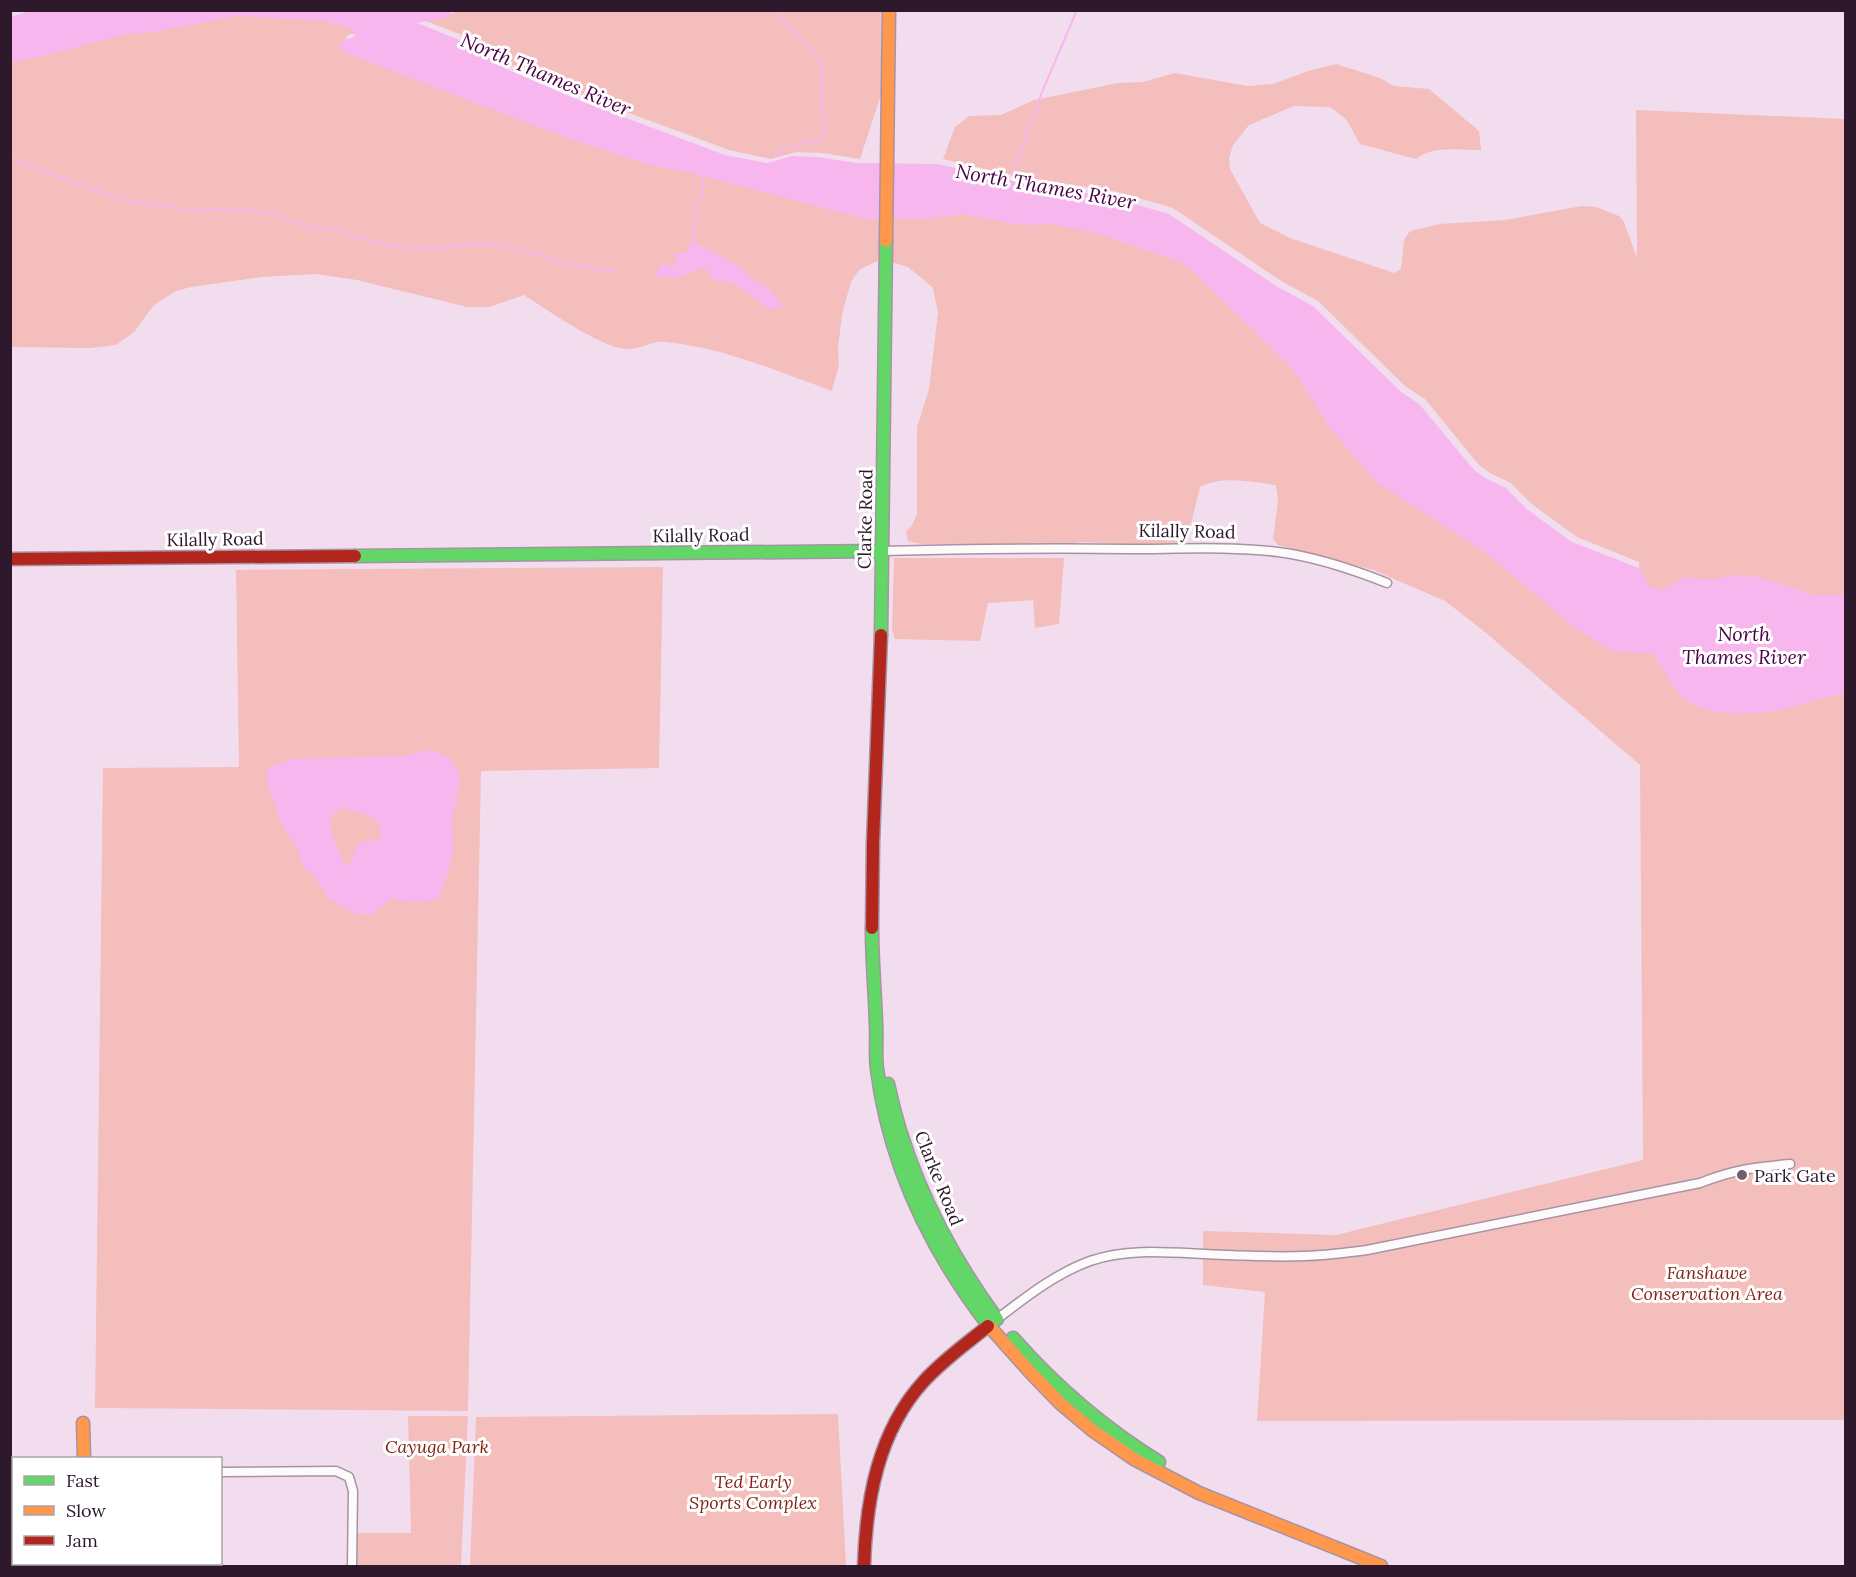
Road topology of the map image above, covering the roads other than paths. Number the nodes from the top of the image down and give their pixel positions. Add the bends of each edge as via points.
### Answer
1 (889, 10) edge
2 (882, 551) junction
3 (10, 559) edge
4 (1387, 583) dead end
5 (1790, 1164) dead end
6 (993, 1322) junction
7 (83, 1423) dead end
8 (84, 1457) edge
9 (222, 1472) edge
10 (352, 1566) edge
11 (864, 1566) edge
12 (1381, 1566) edge

1 - 2 main road, Clarke Road
2 - 3 main road, Kilally Road
2 - 4 street, Kilally Road via 1258,550 1335,564
2 - 6 main road, Clarke Road via 872,923 876,1027 890,1098 917,1178 934,1218
5 - 6 street via 1756,1167 1700,1183 1367,1250 1321,1256 1153,1252 1112,1255 1066,1271
6 - 11 main road via 918,1388 890,1430 867,1505
6 - 12 main road, Clarke Road via 1094,1418 1143,1453 1239,1508
7 - 8 main road
9 - 10 street via 336,1471 349,1478 353,1491

